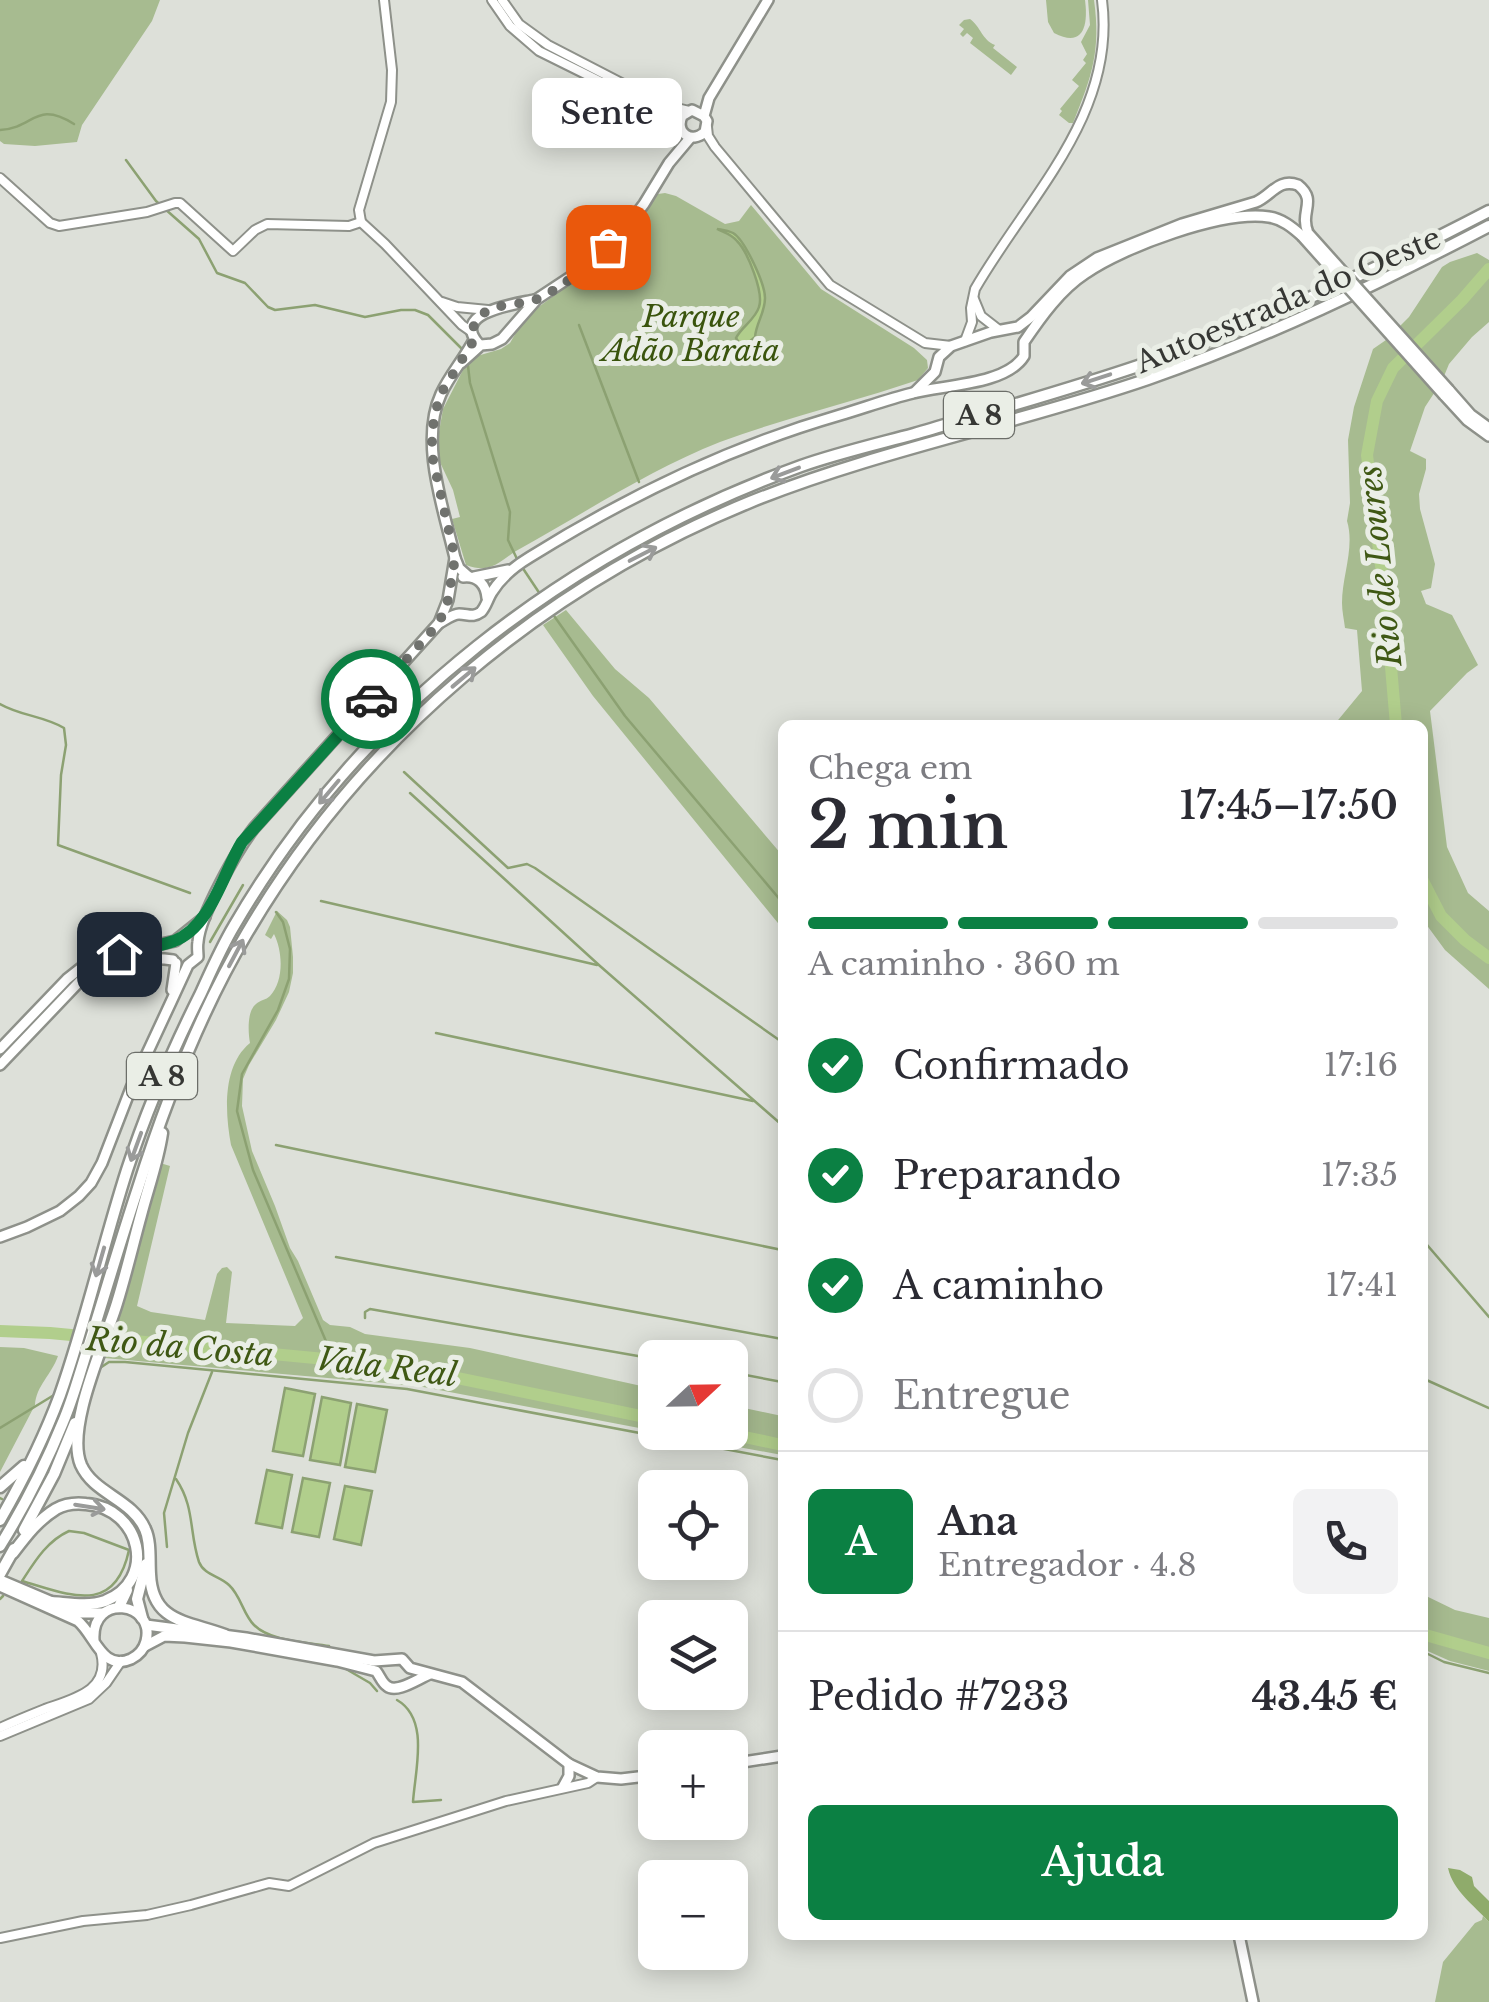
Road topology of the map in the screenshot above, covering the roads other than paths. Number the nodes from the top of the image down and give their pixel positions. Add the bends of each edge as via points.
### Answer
1 (384, 0) edge
2 (492, 0) edge
3 (768, 0) edge
4 (1102, 0) edge
5 (503, 5) edge
6 (709, 98) junction
7 (690, 111) junction
8 (706, 121) junction
9 (687, 133) junction
10 (715, 147) junction
11 (0, 178) edge
12 (1272, 190) junction
13 (1489, 211) edge
14 (1304, 215) junction
15 (1281, 220) junction
16 (361, 222) junction
17 (1489, 226) edge
18 (1305, 234) junction
19 (974, 295) junction
20 (537, 299) junction
21 (438, 300) junction
22 (493, 309) junction
23 (512, 326) junction
24 (999, 330) junction
25 (1011, 330) junction
26 (476, 339) junction
27 (965, 340) junction
28 (1024, 342) junction
29 (924, 343) junction
30 (952, 346) junction
31 (935, 367) junction
32 (950, 386) junction
33 (915, 392) junction
34 (1489, 432) edge
35 (455, 558) junction
36 (510, 570) junction
37 (470, 577) junction
38 (452, 587) junction
39 (488, 598) junction
40 (448, 600) junction
41 (458, 614) junction
42 (439, 623) junction
43 (206, 915) junction
44 (178, 939) junction
45 (197, 944) junction
46 (174, 961) junction
47 (188, 965) junction
48 (170, 1002) junction
49 (0, 1049) edge
50 (0, 1065) edge
51 (167, 1105) junction
52 (0, 1237) edge
53 (82, 1409) junction
54 (35, 1454) junction
55 (0, 1488) edge
56 (0, 1520) edge
57 (0, 1546) edge
58 (13, 1552) junction
59 (149, 1554) junction
60 (133, 1575) junction
61 (1, 1578) edge
62 (51, 1602) junction
63 (119, 1607) junction
64 (104, 1613) junction
65 (144, 1622) junction
66 (225, 1635) junction
67 (94, 1640) junction
68 (145, 1646) junction
69 (101, 1653) junction
70 (121, 1661) junction
71 (385, 1662) junction
72 (410, 1668) junction
73 (430, 1674) junction
74 (380, 1676) junction
75 (409, 1682) junction
76 (0, 1732) edge
77 (778, 1757) edge
78 (748, 1761) edge
79 (568, 1764) junction
80 (597, 1777) junction
81 (638, 1777) edge
82 (564, 1787) junction
83 (0, 1938) edge
84 (1239, 1940) edge
85 (1253, 2002) edge

1 - 16 street via 390,102
2 - 5 street
3 - 6 main road
4 - 19 street via 1100,72 1072,139
5 - 7 street via 548,45 664,106
5 - 9 street via 510,26 539,51 664,114
6 - 7 main road
6 - 8 main road
7 - 8 main road
7 - 9 main road via 682,116
8 - 9 main road via 705,132
8 - 10 street
9 - 10 street
9 - 20 main road via 618,238
10 - 29 street via 823,279
11 - 16 street via 62,226 180,203 233,251 263,226
12 - 14 main road via 1291,182 1303,189
12 - 15 main road via 1270,209
12 - 25 main road via 1256,202 1097,258
13 -> 54 highway, Autoestrada do Oeste / A 8 via 1215,337 807,464 689,512 551,591 460,659 388,727 306,820 232,930 168,1060 128,1168 60,1396
14 - 15 main road
14 - 18 main road
15 - 18 main road
15 - 28 main road via 1218,221 1102,263 1059,296
16 - 21 street
51 -> 17 highway, Autoestrada do Oeste / A 8 via 246,933 317,830 429,707 559,604 620,565 752,502 1226,351
18 - 34 main road, bridge
19 - 24 street via 980,316
19 - 27 street
20 - 22 main road
20 - 23 main road
21 - 22 street
21 - 26 street
22 - 23 main road via 511,312
22 - 26 main road via 475,322
23 - 26 main road via 492,344
24 - 25 main road
24 - 27 main road
25 - 28 main road
26 - 35 main road via 438,400 432,434
27 - 30 main road
28 - 32 main road via 1016,366
29 - 30 street
29 - 31 street
30 - 31 main road
31 - 32 main road
31 - 33 main road
32 - 33 main road
33 - 36 main road via 706,462 624,501
35 - 37 main road
35 - 38 main road
36 - 37 main road
36 - 39 main road
37 - 38 main road
37 - 39 main road via 484,585
38 - 40 main road
39 - 41 main road via 476,614
40 - 41 main road
40 - 42 main road
41 - 42 main road
42 - 43 main road via 254,828
43 - 44 main road
43 - 45 main road
44 - 45 main road
44 - 46 main road via 170,952
44 - 49 main road via 86,964
45 - 47 main road via 198,957
46 - 47 main road
46 - 48 main road
46 - 50 main road via 148,958 91,973
47 - 48 main road
48 - 52 main road via 90,1183 51,1215
51 - 53 highway via 118,1301
51 - 57 highway, Autoestrada do Oeste / A 8 via 63,1422
53 - 58 highway
53 - 59 highway via 80,1462 94,1483 136,1515
54 - 55 highway
54 - 56 highway, Autoestrada do Oeste / A 8
58 -> 60 highway via 60,1506 98,1505 128,1525 137,1546
58 - 61 highway
59 - 65 highway via 138,1599
59 - 66 highway via 153,1597 164,1611
60 - 62 highway via 124,1589 98,1603
60 - 63 highway
61 - 62 main road
61 - 67 main road via 78,1621
62 - 64 main road via 78,1613
63 - 64 main road
63 - 65 main road
64 - 67 main road
65 - 66 main road
65 - 68 main road
66 - 71 main road
67 - 69 main road
68 - 70 main road
68 - 74 main road via 164,1636 204,1639 338,1660
69 - 70 main road
69 - 76 street via 102,1674 92,1689
70 - 76 street via 89,1699
71 - 72 main road via 402,1659
71 - 74 main road
72 - 73 main road
72 - 75 main road
73 - 75 main road
73 - 79 main road via 462,1682
74 - 75 main road via 394,1689
77 - 78 main road
79 - 80 main road
79 - 82 main road
80 - 81 main road
80 - 82 street
82 - 83 street via 374,1842 289,1886 269,1883 191,1906
84 - 85 main road

